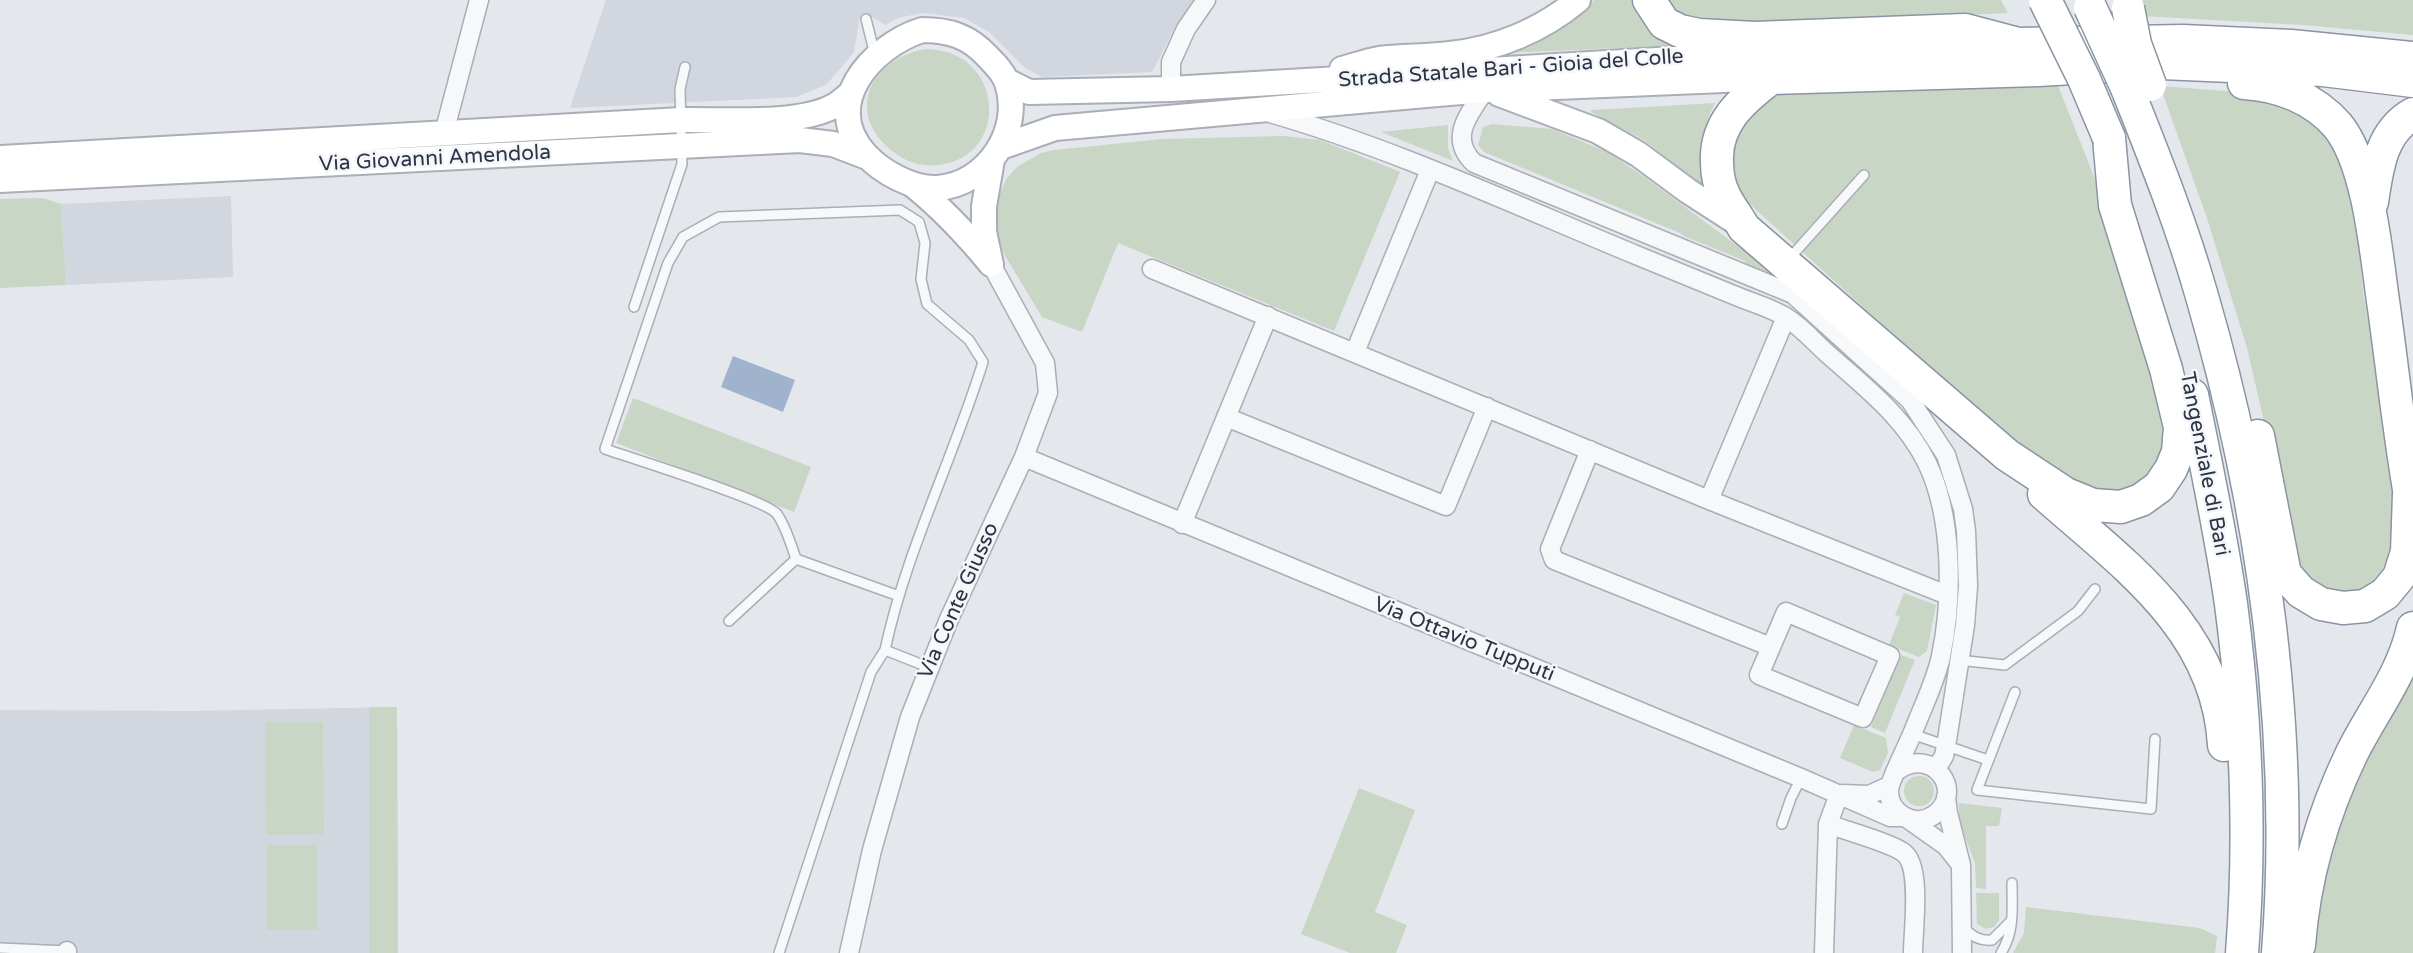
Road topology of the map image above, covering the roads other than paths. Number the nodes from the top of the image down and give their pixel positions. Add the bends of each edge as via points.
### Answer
1 (480, 0) edge
2 (1206, 0) edge
3 (1578, 0) edge
4 (1649, 0) edge
5 (2045, 0) edge
6 (2088, 4) edge
7 (2129, 4) edge
8 (866, 19) dead end
9 (2413, 42) edge
10 (2018, 44) junction
11 (875, 56) junction
12 (2413, 58) edge
13 (685, 66) dead end
14 (2156, 69) junction
15 (1771, 78) junction
16 (2413, 80) edge
17 (1007, 81) junction
18 (1289, 83) junction
19 (1171, 89) junction
20 (1485, 90) junction
21 (851, 93) junction
22 (1260, 110) junction
23 (2413, 114) edge
24 (681, 121) junction
25 (444, 133) junction
26 (2109, 138) junction
27 (682, 146) junction
28 (996, 153) junction
29 (867, 156) junction
30 (0, 158) edge
31 (1430, 170) junction
32 (1864, 175) dead end
33 (0, 180) edge
34 (912, 184) junction
35 (2371, 214) junction
36 (1744, 228) junction
37 (1786, 263) junction
38 (991, 264) junction
39 (1152, 269) dead end
40 (634, 307) dead end
41 (1268, 316) junction
42 (1786, 317) junction
43 (1355, 352) junction
44 (2227, 384) junction
45 (1487, 407) junction
46 (1226, 416) junction
47 (1590, 450) junction
48 (2007, 455) junction
49 (1024, 457) junction
50 (1709, 500) junction
51 (2411, 503) edge
52 (1182, 524) junction
53 (1968, 554) junction
54 (1949, 556) junction
55 (796, 559) junction
56 (2095, 589) dead end
57 (1947, 595) junction
58 (899, 596) junction
59 (729, 621) dead end
60 (2413, 628) edge
61 (1771, 647) junction
62 (885, 650) junction
63 (1940, 659) junction
64 (1961, 661) junction
65 (928, 667) junction
66 (2015, 692) dead end
67 (1912, 734) junction
68 (2155, 739) dead end
69 (1946, 746) junction
70 (1988, 760) junction
71 (1936, 769) junction
72 (1801, 778) junction
73 (1894, 778) junction
74 (1839, 794) junction
75 (1946, 797) junction
76 (1905, 817) junction
77 (1782, 824) dead end
78 (1828, 824) junction
79 (1961, 865) junction
80 (2012, 883) dead end
81 (2012, 920) junction
82 (1963, 927) junction
83 (0, 948) edge
84 (24, 951) edge
85 (67, 952) edge
86 (779, 953) edge
87 (849, 953) edge
88 (1824, 953) edge
89 (1913, 953) edge
90 (1962, 953) edge
91 (2001, 953) edge
92 (2222, 953) edge
93 (2242, 953) edge
94 (2278, 953) edge
95 (2298, 953) edge

1 - 25 street
2 - 19 street via 1171,62
3 - 18 main road via 1549,22 1491,47 1378,59
4 - 10 highway via 1664,23 1699,36 1965,30
5 - 26 highway, Tangenziale di Bari, bridge
6 - 14 highway, Tangenziale di Bari, bridge
7 - 14 highway, bridge via 2135,44
8 - 11 lane
9 - 14 highway via 2242,28
10 - 14 highway
10 - 18 main road, Strada Statale Bari - Gioia del Colle
11 - 17 main road, Via Giovanni Amendola via 904,35 940,30 972,42
11 - 21 main road, Via Giovanni Amendola
12 - 14 highway via 2291,46
13 - 24 lane
14 - 15 highway
14 - 16 highway via 2323,70
14 - 35 highway via 2196,79 2263,84 2294,93 2322,111 2339,127 2355,157
14 - 44 highway, Tangenziale di Bari via 2173,205
15 - 20 main road, Strada Statale Bari - Gioia del Colle
15 - 36 highway via 1738,104 1720,135 1718,175
17 - 19 main road, Strada Statale Bari - Gioia del Colle via 1029,92
17 - 28 main road via 1009,126
18 - 19 main road, Strada Statale Bari - Gioia del Colle
20 - 22 main road, Strada Statale Bari - Gioia del Colle
20 - 36 main road via 1598,131 1638,153
20 - 53 street via 1466,118 1461,138 1464,153 1474,163 1793,294 1910,400 1946,456 1963,509
21 - 24 main road, Via Giovanni Amendola via 813,114
21 - 29 main road, Via Giovanni Amendola via 846,118 854,141
22 - 28 main road, Strada Statale Bari - Gioia del Colle via 1055,128
22 - 31 street via 1321,127
23 - 35 highway via 2402,120 2385,142
24 - 25 main road, Via Giovanni Amendola
24 - 27 lane
25 - 30 main road, Via Giovanni Amendola
26 - 48 highway via 2115,205 2166,369 2180,427 2178,452 2159,487 2121,507 2092,505 2066,494
26 - 93 highway, Tangenziale di Bari via 2189,379 2216,512 2241,707
27 - 29 main road, Via Giovanni Amendola via 800,140 833,144
27 - 33 main road, Via Giovanni Amendola
27 - 40 lane via 682,164
28 - 34 main road, Via Giovanni Amendola via 976,173 957,183 936,188
28 - 38 main road via 984,206
29 - 34 main road, Via Giovanni Amendola
31 - 42 street
31 - 43 street
32 - 37 lane
34 - 38 main road via 942,208
35 - 51 highway
36 - 37 highway
37 - 48 highway
38 - 49 street, Via Conte Giusso via 1045,363 1048,393
39 - 41 street
41 - 43 street
41 - 46 street
42 - 50 street
42 - 54 street via 1895,414 1927,463 1943,514
43 - 45 street
44 - 51 highway via 2255,423 2285,574 2301,593 2320,604 2343,608 2365,606 2385,594 2399,577 2407,552
44 - 94 highway, Tangenziale di Bari via 2266,585 2278,717 2282,837
45 - 46 street via 1446,506
45 - 47 street
46 - 52 street
47 - 50 street
47 - 61 street via 1550,549 1554,560
48 - 92 highway via 2044,495 2156,594 2183,629 2206,671 2223,735 2227,809
49 - 52 street, Via Ottavio Tupputi
49 - 65 street, Via Conte Giusso
50 - 57 street
52 - 72 street, Via Ottavio Tupputi
53 - 54 lane
53 - 64 street
54 - 57 street
55 - 58 lane
55 - 58 lane via 775,512 605,449 668,263 682,237 719,217 900,210 919,222 925,243 921,279 927,304 969,340 983,362
55 - 59 lane
56 - 64 lane via 2078,611 2005,665
57 - 63 street
58 - 62 lane
60 - 95 highway via 2395,678 2335,792 2302,907
61 - 61 street via 1786,612 1890,656 1863,718 1759,676
62 - 65 lane
62 - 86 lane via 871,672
63 - 64 lane
63 - 67 street
64 - 69 street
65 - 87 street, Via Conte Giusso via 909,717
66 - 70 lane
67 - 69 lane
67 - 73 street
68 - 70 lane via 2151,809 1977,789
69 - 70 lane
69 - 71 street
71 - 73 street via 1921,762 1905,765
71 - 75 street via 1945,782
72 - 74 street, Via Ottavio Tupputi
72 - 77 lane
73 - 74 street via 1869,794
73 - 76 street via 1892,804
74 - 76 street, Via Ottavio Tupputi via 1890,817
74 - 78 street
75 - 76 street via 1930,817
75 - 79 street
76 - 79 street via 1946,846
78 - 88 street
78 - 89 street via 1903,852 1913,863
79 - 82 street
80 - 81 lane
81 - 82 lane via 1992,940 1973,936
81 - 91 lane
82 - 90 street
83 - 84 lane
84 - 85 lane

